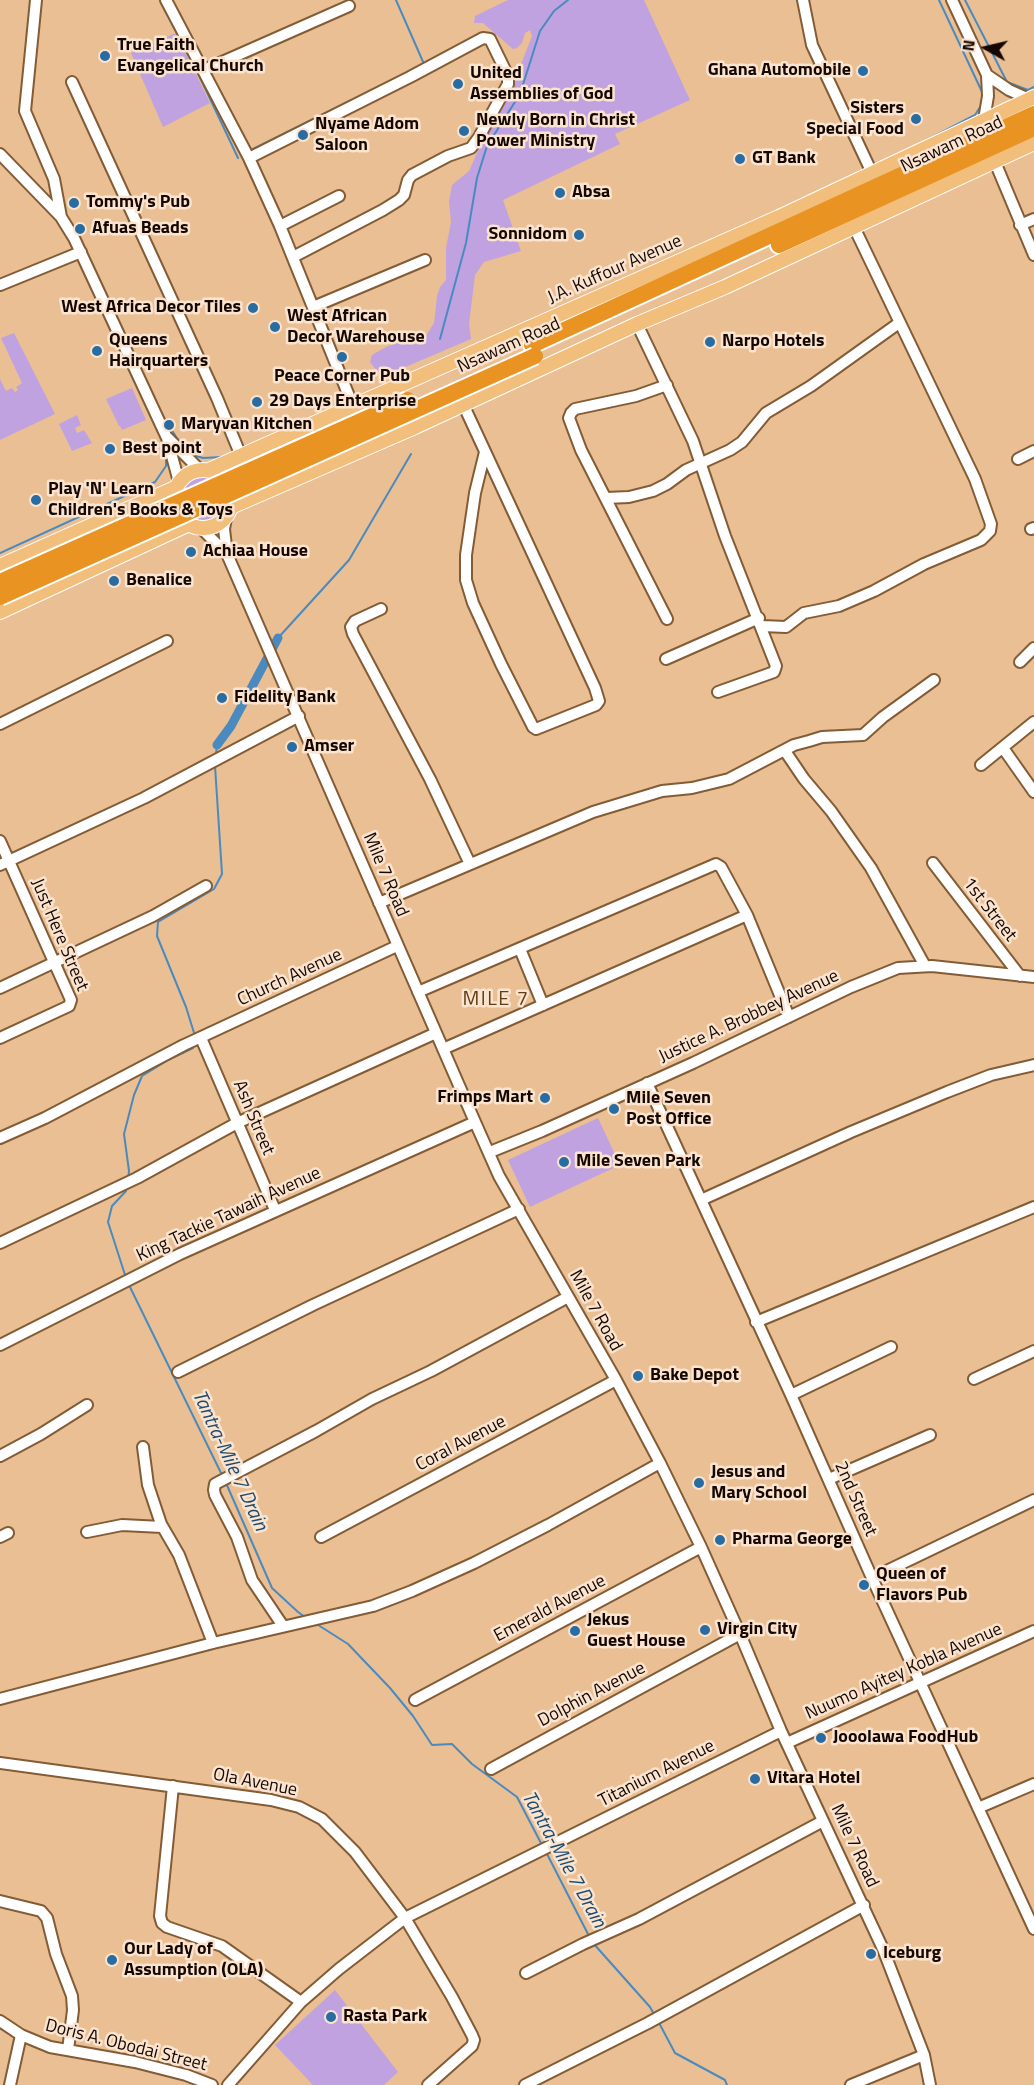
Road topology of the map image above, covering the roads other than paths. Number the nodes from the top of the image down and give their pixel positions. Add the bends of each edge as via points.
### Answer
1 (36, 0) edge
2 (166, 0) edge
3 (803, 0) edge
4 (952, 0) edge
5 (349, 6) dead end
6 (204, 70) junction
7 (987, 75) junction
8 (72, 82) dead end
9 (1032, 103) edge
10 (984, 120) junction
11 (1034, 128) edge
12 (1034, 143) edge
13 (0, 154) edge
14 (249, 158) junction
15 (995, 162) junction
16 (872, 173) junction
17 (339, 196) dead end
18 (61, 217) junction
19 (1034, 219) edge
20 (1020, 225) junction
21 (280, 226) junction
22 (854, 227) junction
23 (81, 252) junction
24 (1034, 255) edge
25 (293, 257) junction
26 (425, 260) dead end
27 (0, 285) edge
28 (313, 307) junction
29 (899, 323) junction
30 (637, 324) junction
31 (534, 350) junction
32 (667, 384) junction
33 (464, 404) junction
34 (353, 406) junction
35 (167, 438) junction
36 (1034, 451) edge
37 (486, 452) junction
38 (242, 456) junction
39 (1018, 459) dead end
40 (701, 464) junction
41 (204, 470) junction
42 (177, 485) junction
43 (606, 498) junction
44 (228, 512) junction
45 (187, 525) junction
46 (202, 529) junction
47 (227, 554) junction
48 (0, 566) edge
49 (0, 582) edge
50 (0, 597) edge
51 (381, 609) dead end
52 (0, 612) edge
53 (667, 619) dead end
54 (760, 622) junction
55 (167, 641) dead end
56 (1034, 648) edge
57 (666, 659) dead end
58 (1020, 662) dead end
59 (934, 680) dead end
60 (718, 692) dead end
61 (299, 716) junction
62 (1034, 722) edge
63 (0, 724) edge
64 (1003, 747) junction
65 (785, 751) junction
66 (981, 765) dead end
67 (1034, 792) edge
68 (0, 841) edge
69 (4, 863) edge
70 (933, 863) dead end
71 (470, 864) junction
72 (206, 886) dead end
73 (379, 903) junction
74 (747, 915) junction
75 (397, 946) junction
76 (520, 949) junction
77 (54, 963) junction
78 (925, 966) junction
79 (1020, 976) junction
80 (1034, 977) edge
81 (0, 988) edge
82 (418, 992) junction
83 (543, 1005) junction
84 (789, 1017) junction
85 (436, 1033) junction
86 (0, 1038) edge
87 (199, 1039) junction
88 (443, 1049) junction
89 (1034, 1065) edge
90 (647, 1083) junction
91 (475, 1122) junction
92 (237, 1123) junction
93 (0, 1138) edge
94 (490, 1152) junction
95 (701, 1200) junction
96 (1034, 1207) edge
97 (519, 1209) junction
98 (275, 1210) junction
99 (0, 1243) edge
100 (568, 1297) junction
101 (756, 1322) junction
102 (0, 1345) edge
103 (891, 1347) dead end
104 (1034, 1351) edge
105 (178, 1372) dead end
106 (974, 1379) dead end
107 (615, 1380) junction
108 (791, 1395) junction
109 (87, 1405) dead end
110 (930, 1435) dead end
111 (143, 1447) dead end
112 (0, 1456) edge
113 (660, 1463) junction
114 (829, 1479) junction
115 (1034, 1500) edge
116 (162, 1527) junction
117 (87, 1532) dead end
118 (321, 1537) dead end
119 (701, 1547) junction
120 (872, 1578) junction
121 (283, 1626) junction
122 (1034, 1632) edge
123 (740, 1634) junction
124 (213, 1643) junction
125 (920, 1683) junction
126 (0, 1699) edge
127 (415, 1701) dead end
128 (781, 1731) junction
129 (787, 1743) junction
130 (0, 1763) edge
131 (491, 1769) dead end
132 (1034, 1784) edge
133 (173, 1786) junction
134 (978, 1808) junction
135 (823, 1821) junction
136 (0, 1901) edge
137 (864, 1905) junction
138 (405, 1918) junction
139 (1034, 1929) edge
140 (526, 1973) dead end
141 (301, 2002) junction
142 (0, 2021) edge
143 (21, 2035) junction
144 (68, 2050) junction
145 (924, 2055) junction
146 (10, 2085) edge
147 (212, 2085) edge
148 (228, 2085) edge
149 (428, 2085) edge
150 (525, 2085) edge
151 (851, 2085) edge
152 (930, 2085) edge

1 - 18 street via 25,111 54,179
2 - 6 street
3 - 16 street via 815,54
4 - 7 street
5 - 6 street
6 - 14 street
7 - 9 street
7 - 10 street
8 - 38 street
9 - 10 main road, J.A. Kuffour Avenue
9 - 31 highway, Nsawam Road
10 - 16 main road, J.A. Kuffour Avenue
11 - 31 highway, Nsawam Road
12 - 15 main road
13 - 18 street
14 - 21 street
14 - 25 street via 483,38 490,39 508,76 508,84 471,148 412,175 399,200
15 - 20 street
15 - 22 main road
16 - 34 main road, J.A. Kuffour Avenue
17 - 21 street
18 - 23 street
19 - 20 street
20 - 24 street
21 - 25 street
22 - 29 street
22 - 30 main road
23 - 27 street
23 - 35 street
25 - 28 street
26 - 28 street
28 - 34 street
29 - 40 street via 766,413 742,442
29 - 54 street via 975,479 990,531 981,540 874,591 839,606 804,613 786,627
30 - 32 street
30 - 33 main road
31 - 49 highway, Nsawam Road, bridge via 202,490
31 - 50 highway, Nsawam Road, bridge
32 - 40 street
32 - 43 street via 571,413 570,423 581,450
33 - 37 street
33 - 44 main road
34 - 38 main road, J.A. Kuffour Avenue
35 - 41 street
35 - 42 street
36 - 39 street
37 - 37 street via 599,701 536,729 519,701 466,580 475,493
38 - 41 main road, J.A. Kuffour Avenue
40 - 43 street via 653,491
40 - 54 street
41 - 42 main road via 186,475
41 - 44 main road via 223,477 231,491
42 - 45 main road via 173,502
42 - 48 main road
43 - 53 street
44 - 46 main road via 215,526
44 - 47 street via 224,528
45 - 46 main road
45 - 52 main road
46 - 47 street
47 - 61 street, Mile 7 Road
51 - 71 street via 355,621 351,627 353,634
54 - 57 street
54 - 60 street via 776,669
55 - 63 street
56 - 58 street
59 - 65 street via 863,735 822,737
61 - 69 street via 144,798
61 - 73 street, Mile 7 Road
62 - 64 street
64 - 66 street
64 - 67 street
65 - 71 street via 729,779 662,791 593,812
65 - 78 street via 871,868
68 - 69 street, Just Here Street
69 - 77 street, Just Here Street
70 - 79 street, 1st Street
71 - 73 street
72 - 77 street
73 - 75 street, Mile 7 Road
74 - 76 street via 716,864
74 - 83 street
74 - 84 street
75 - 82 street, Mile 7 Road
75 - 87 street, Church Avenue
76 - 82 street
76 - 83 street
77 - 81 street
77 - 86 street, Just Here Street via 71,1003
78 - 79 street, Justice A. Brobbey Avenue
78 - 84 street, Justice A. Brobbey Avenue via 898,968
79 - 80 street, Justice A. Brobbey Avenue
82 - 85 street, Mile 7 Road
83 - 88 street
84 - 90 street, Justice A. Brobbey Avenue
85 - 88 street, Mile 7 Road
85 - 92 street
87 - 92 street, Ash Street
87 - 93 street, Church Avenue
88 - 91 street, Mile 7 Road
89 - 95 street via 991,1075 947,1092
90 - 94 street, Justice A. Brobbey Avenue
90 - 95 street, 2nd Street
91 - 94 street, Mile 7 Road
91 - 98 street, King Tackie Tawaih Avenue
92 - 98 street, Ash Street
92 - 99 street via 137,1178
94 - 97 street, Mile 7 Road
95 - 101 street, 2nd Street
96 - 101 street
97 - 100 street, Mile 7 Road
97 - 105 street
98 - 102 street, King Tackie Tawaih Avenue
100 - 107 street, Mile 7 Road
100 - 121 street via 215,1484 215,1495 237,1537 252,1580
101 - 108 street, 2nd Street
103 - 108 street
104 - 106 street
107 - 113 street, Mile 7 Road
107 - 118 street, Coral Avenue
108 - 114 street, 2nd Street
109 - 112 street
110 - 114 street
111 - 116 street via 148,1485
113 - 119 street, Mile 7 Road
113 - 121 street via 538,1530 412,1591 373,1606
114 - 120 street, 2nd Street
115 - 120 street
116 - 117 street via 132,1525
116 - 124 street via 179,1555
119 - 123 street, Mile 7 Road
119 - 127 street, Emerald Avenue
120 - 125 street, 2nd Street
121 - 124 street
122 - 125 street, Nuumo Ayitey Kobla Avenue
123 - 128 street, Mile 7 Road
123 - 131 street, Dolphin Avenue
124 - 126 street
125 - 129 street, Nuumo Ayitey Kobla Avenue
125 - 134 street, 2nd Street
128 - 129 street, Mile 7 Road
128 - 138 street, Titanium Avenue
129 - 135 street, Mile 7 Road
130 - 133 street, Ola Avenue
132 - 134 street
133 - 138 street, Ola Avenue via 271,1800 299,1807 322,1819 355,1852
133 - 141 street via 162,1923 222,1946
134 - 139 street, 2nd Street
135 - 137 street, Mile 7 Road
135 - 140 street via 639,1919
136 - 144 street via 40,1911 47,1918 72,1996
137 - 145 street, Mile 7 Road
137 - 150 street
138 - 141 street, Titanium Avenue
138 - 149 street, Ola Avenue via 474,2040
141 - 148 street, Titanium Avenue
142 - 143 street, Doris A. Obodai Street
143 - 144 street, Doris A. Obodai Street
143 - 146 street
144 - 147 street, Doris A. Obodai Street via 135,2062
145 - 151 street
145 - 152 street, Mile 7 Road

